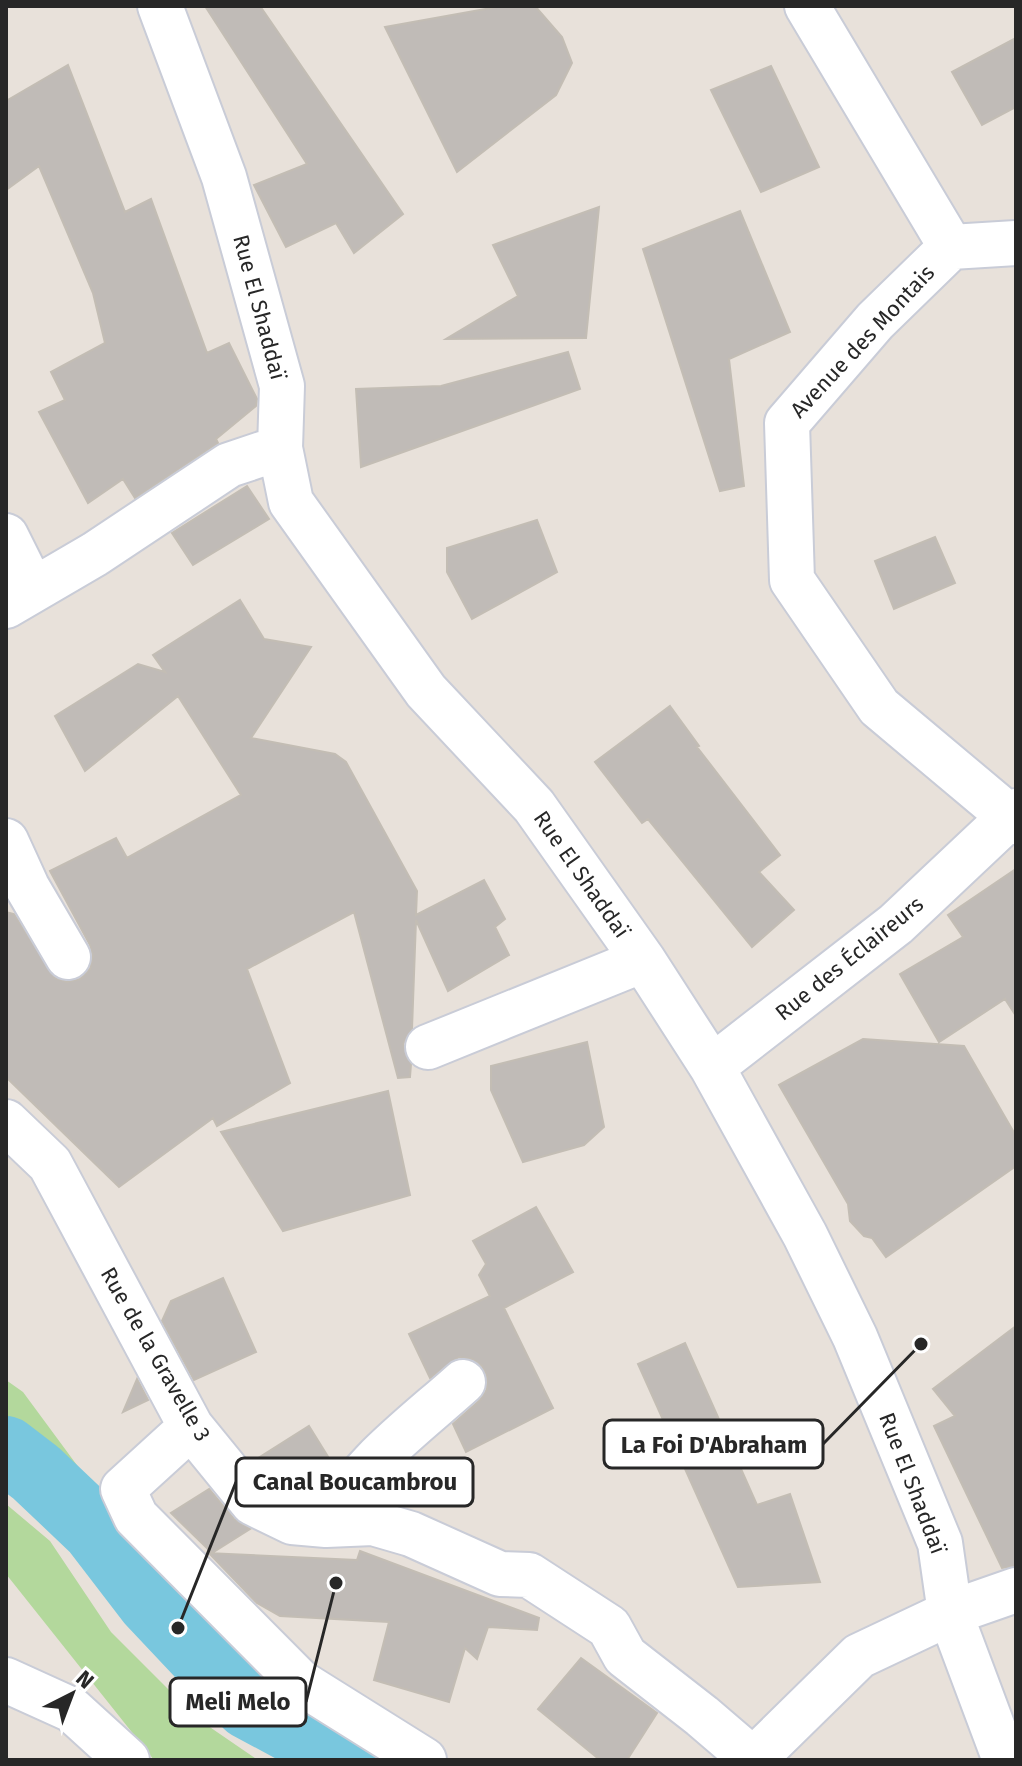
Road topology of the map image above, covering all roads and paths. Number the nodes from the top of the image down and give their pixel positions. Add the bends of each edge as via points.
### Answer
1 (160, 6) edge
2 (807, 6) edge
3 (1016, 243) edge
4 (951, 247) junction
5 (280, 448) junction
6 (6, 536) edge
7 (19, 597) edge
8 (1013, 816) edge
9 (6, 841) edge
10 (68, 957) dead end
11 (643, 960) junction
12 (428, 1047) dead end
13 (712, 1067) junction
14 (6, 1122) edge
15 (463, 1382) dead end
16 (191, 1427) junction
17 (326, 1525) junction
18 (1016, 1590) edge
19 (950, 1613) junction
20 (6, 1680) edge
21 (127, 1760) edge
22 (424, 1760) edge
23 (747, 1760) edge
24 (753, 1760) edge
25 (1005, 1760) edge

1 - 5 street, Rue El Shaddaï via 224,177 278,371
2 - 4 street, Avenue des Montais
3 - 4 street
4 - 8 street, Avenue des Montais via 875,321 787,423 792,580 879,707
5 - 7 street via 229,465 95,554
5 - 11 street, Rue El Shaddaï via 291,502 362,606 426,691 534,806
6 - 7 street
8 - 13 street, Rue des Éclaireurs via 896,924
9 - 10 street
11 - 12 street
11 - 13 street, Rue El Shaddaï
13 - 19 street, Rue El Shaddaï via 855,1337 940,1543
14 - 16 street, Rue de la Gravelle 3 via 50,1164
15 - 17 street via 369,1466
16 - 17 street, Rue de la Gravelle 3 via 253,1503 292,1522
16 - 22 street via 123,1489 136,1517 301,1683
17 - 23 street, Rue de la Gravelle 3 via 373,1523 500,1574 529,1575 609,1627 625,1656 702,1716
18 - 19 street
19 - 24 street via 859,1656
19 - 25 street, Rue El Shaddaï
20 - 21 street via 72,1710

